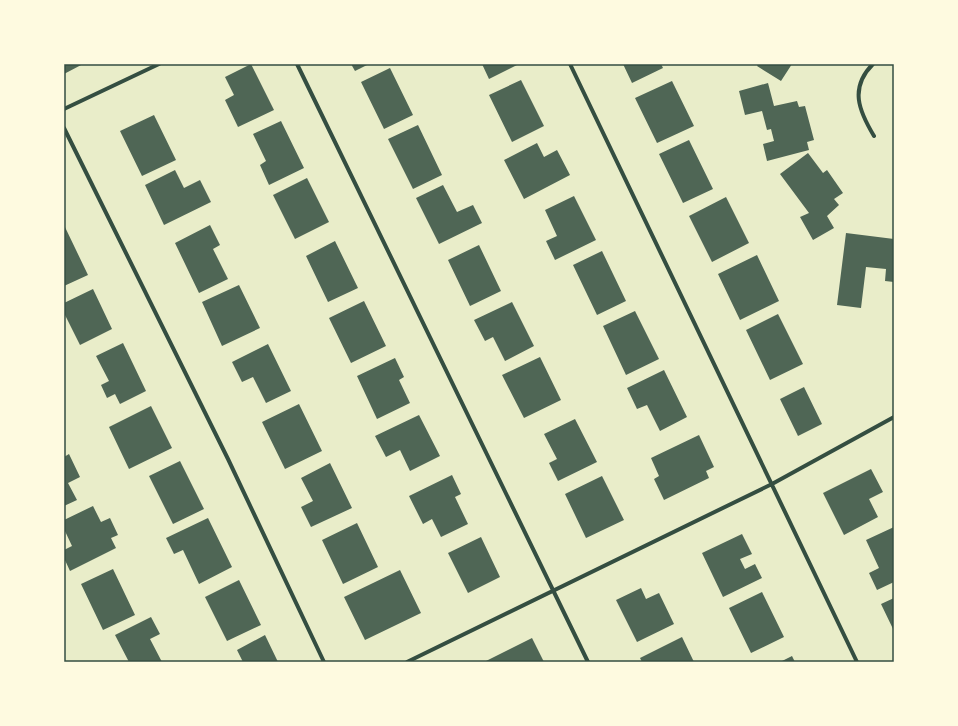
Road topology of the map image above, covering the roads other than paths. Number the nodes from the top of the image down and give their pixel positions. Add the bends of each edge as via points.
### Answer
1 (159, 64) edge
2 (297, 64) edge
3 (570, 64) edge
4 (873, 64) edge
5 (64, 110) edge
6 (64, 128) edge
7 (874, 136) dead end
8 (894, 417) edge
9 (772, 484) junction
10 (553, 590) junction
11 (324, 662) edge
12 (407, 662) edge
13 (588, 662) edge
14 (856, 662) edge

1 - 5 street
2 - 10 street
3 - 9 street
4 - 7 street via 861,82 858,100 863,118
6 - 11 street via 228,459
8 - 9 street
9 - 10 street
9 - 14 street
10 - 12 street
10 - 13 street

